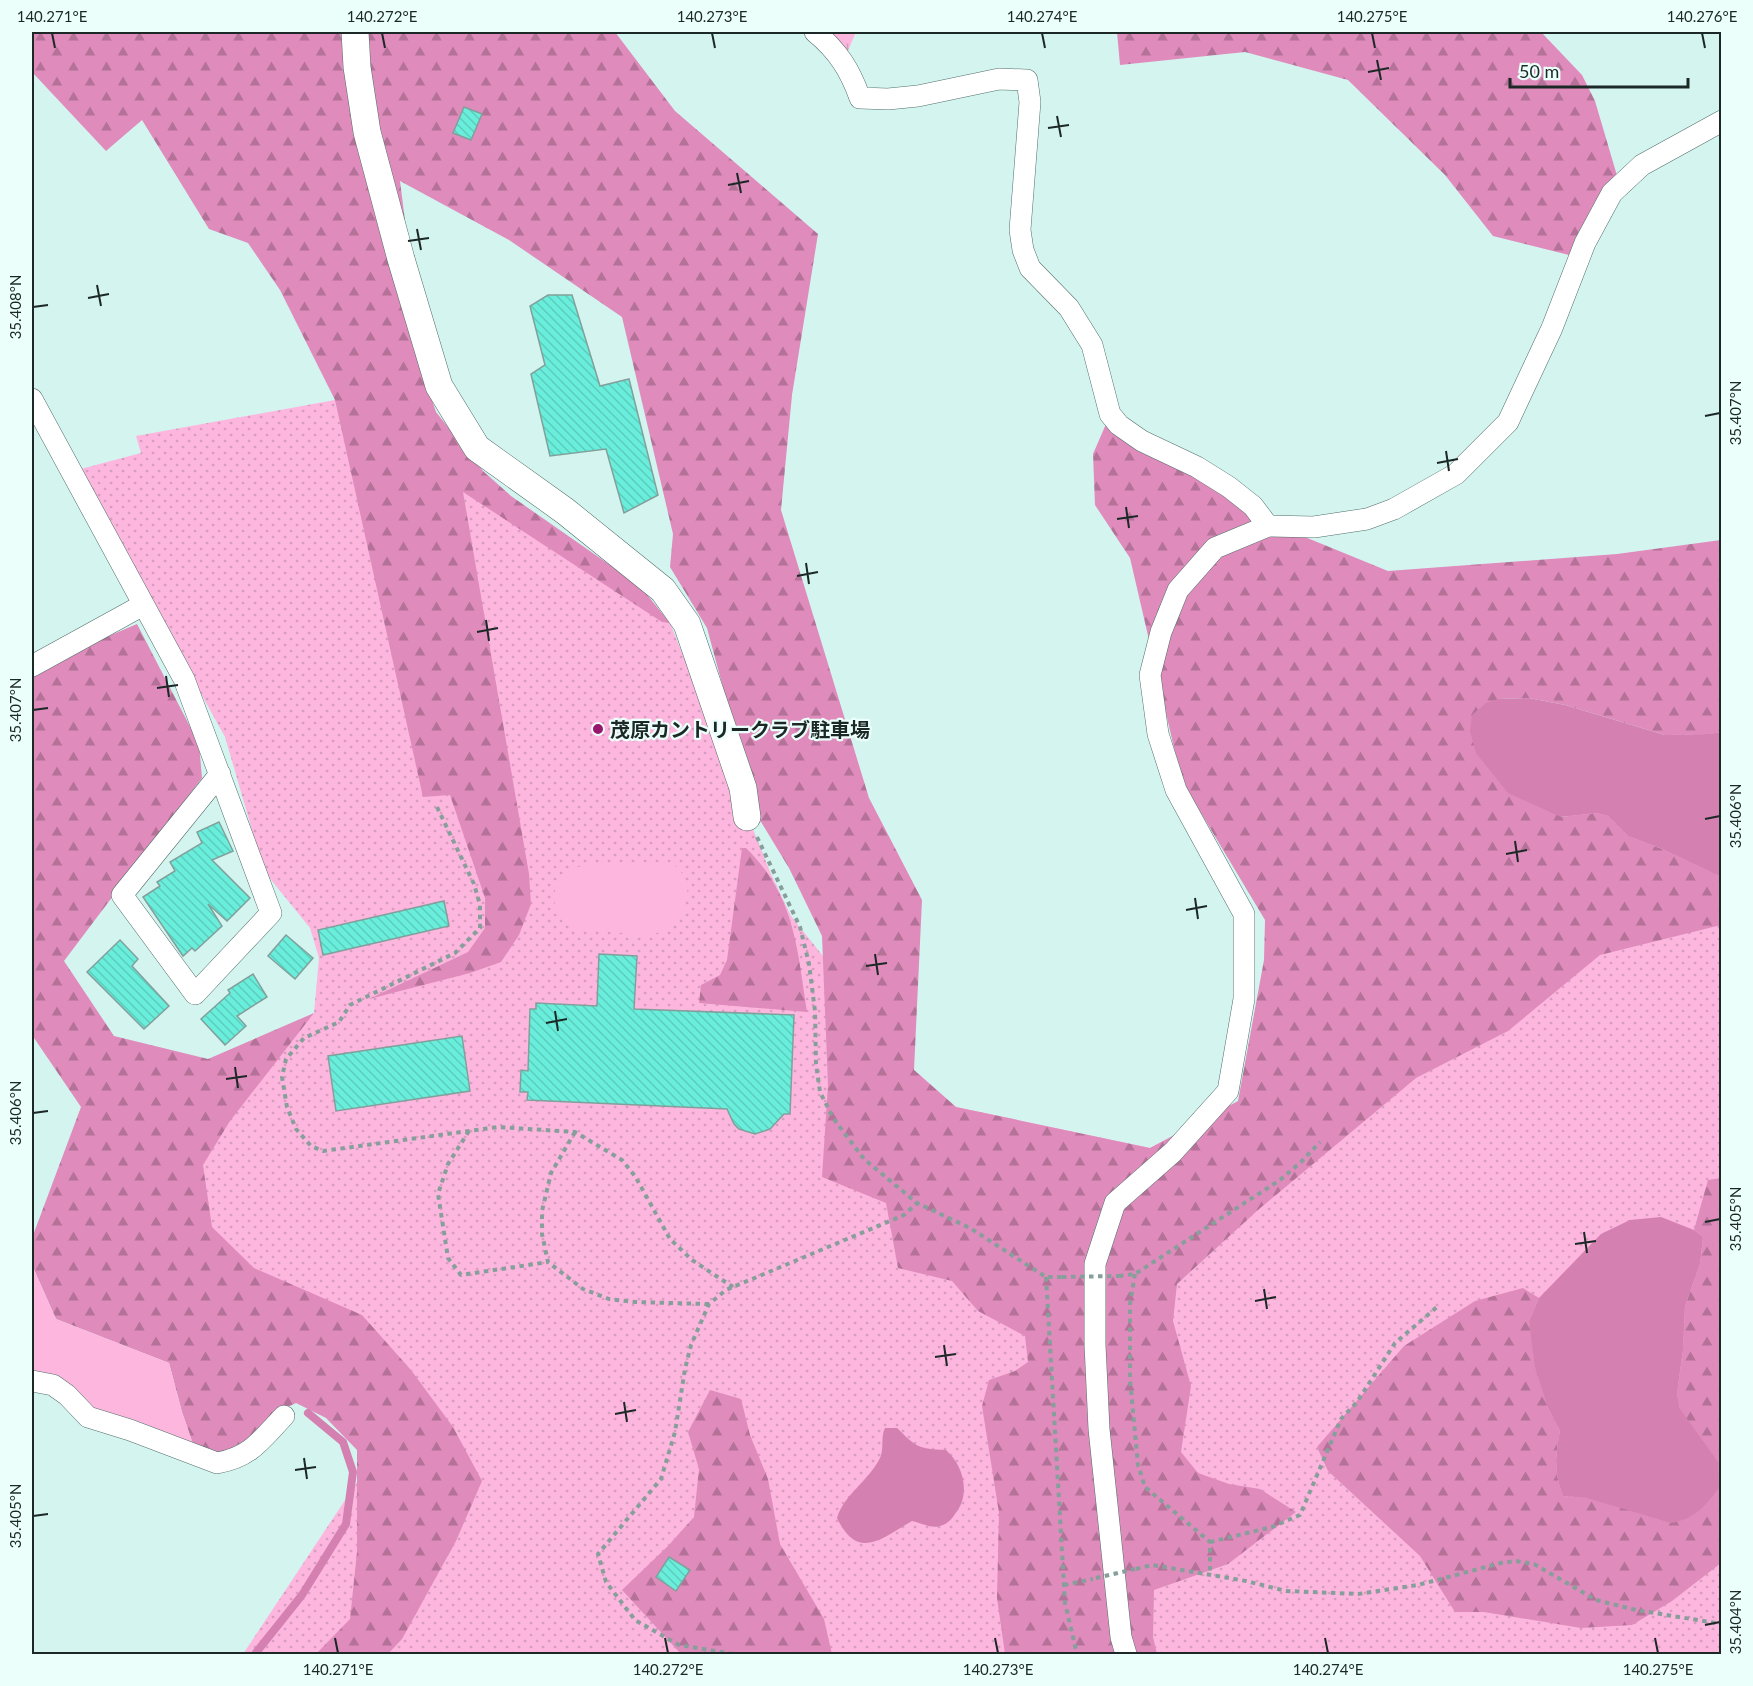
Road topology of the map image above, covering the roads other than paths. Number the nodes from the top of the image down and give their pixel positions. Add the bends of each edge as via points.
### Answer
1 (355, 32) edge
2 (815, 32) edge
3 (1722, 121) edge
4 (32, 399) edge
5 (1268, 526) junction
6 (143, 605) junction
7 (41, 651) edge
8 (32, 666) edge
9 (220, 774) junction
10 (747, 817) road end
11 (32, 1381) edge
12 (284, 1416) dead end
13 (1126, 1654) edge

1 - 10 street via 367,132 439,386 477,448 565,511 663,590 687,624 743,788
2 - 5 street via 841,57 860,98 918,96 999,79 1027,80 1030,102 1020,230 1030,268 1069,308 1092,345 1110,414 1119,425 1229,487 1253,506
3 - 5 street via 1642,165 1612,193 1585,243 1552,328 1508,422 1456,474 1367,519 1314,527
4 - 6 street
5 - 13 street via 1215,548 1178,590 1161,632 1150,675 1158,734 1176,790 1244,914 1244,999 1228,1091 1173,1152 1115,1203 1095,1264 1099,1429
6 - 7 street
6 - 9 street via 184,679
7 - 8 street
9 - 9 street via 271,913 195,994 122,895
11 - 12 street via 53,1385 88,1417 217,1463 249,1453

